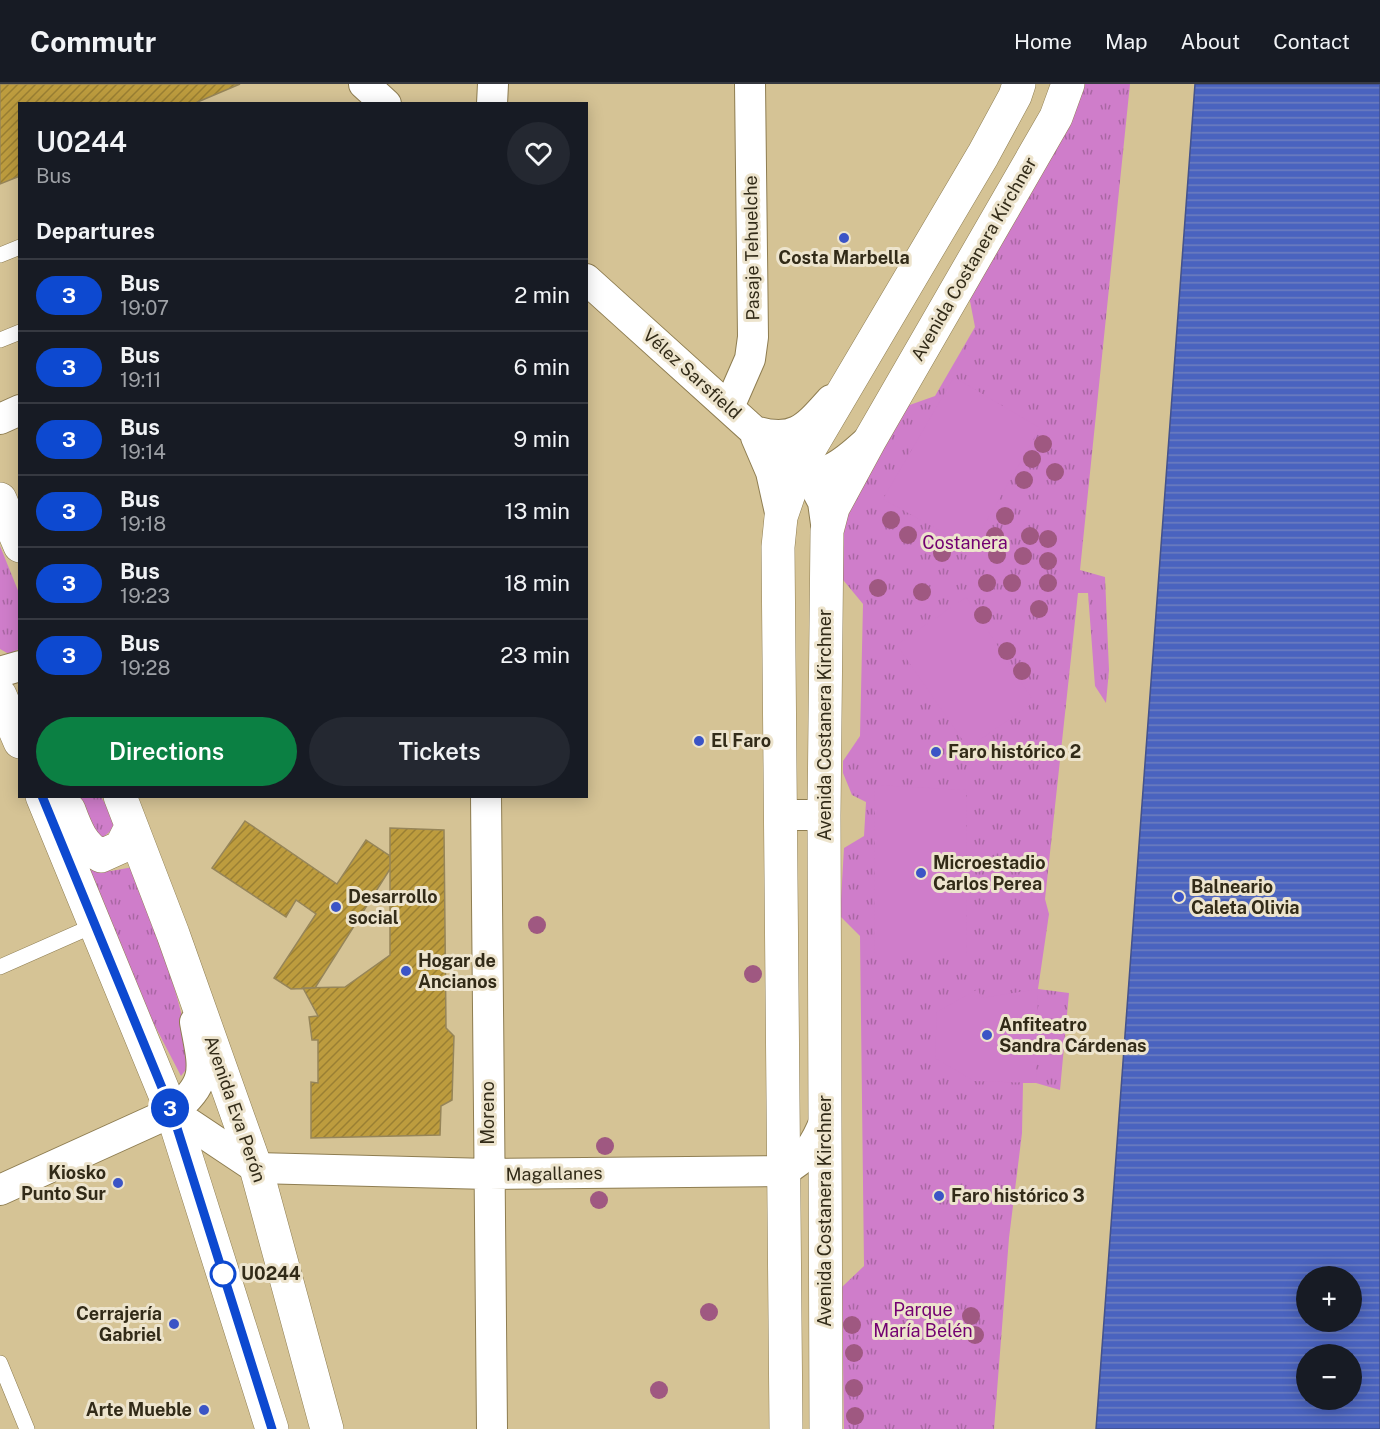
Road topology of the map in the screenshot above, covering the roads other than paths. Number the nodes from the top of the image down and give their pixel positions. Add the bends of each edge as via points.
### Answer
1 (353, 84) edge
2 (364, 84) edge
3 (750, 84) edge
4 (1019, 84) edge
5 (1068, 84) edge
6 (360, 102) edge
7 (384, 102) edge
8 (18, 248) edge
9 (0, 255) edge
10 (588, 281) edge
11 (18, 333) edge
12 (0, 340) edge
13 (846, 385) junction
14 (729, 407) junction
15 (18, 411) edge
16 (0, 419) edge
17 (754, 431) junction
18 (871, 438) junction
19 (798, 470) junction
20 (0, 499) edge
21 (781, 518) junction
22 (826, 531) junction
23 (18, 541) edge
24 (18, 667) edge
25 (0, 672) edge
26 (0, 695) edge
27 (18, 737) edge
28 (43, 798) edge
29 (65, 798) edge
30 (121, 798) edge
31 (486, 798) edge
32 (780, 815) junction
33 (824, 815) junction
34 (131, 827) junction
35 (95, 925) junction
36 (173, 934) junction
37 (0, 967) edge
38 (172, 1112) junction
39 (825, 1120) junction
40 (256, 1168) junction
41 (783, 1171) junction
42 (489, 1174) junction
43 (0, 1190) edge
44 (0, 1363) edge
45 (27, 1429) edge
46 (272, 1429) edge
47 (327, 1429) edge
48 (492, 1429) edge
49 (786, 1429) edge
50 (826, 1429) edge

1 - 6 street
2 - 7 street
3 - 14 street, Pasaje Tehuelche via 753,337 750,359
4 - 13 main road via 983,155
5 - 18 main road, Avenida Costanera Kirchner via 1056,117
8 - 9 lane
10 - 14 street, Vélez Sarsfield
11 - 12 lane
13 - 17 street via 809,425 795,433 774,437
13 - 19 main road
14 - 17 street, Vélez Sarsfield
15 - 16 street
17 - 19 street, Vélez Sarsfield
17 - 21 street via 771,472
18 - 19 street via 841,464 821,473
18 - 22 main road, Avenida Costanera Kirchner via 832,508
19 - 21 main road
19 - 22 street, Vélez Sarsfield via 814,485 823,502
20 - 23 main road
21 - 32 main road
22 - 33 main road, Avenida Costanera Kirchner
24 - 25 street
26 - 27 main road
28 - 35 main road
29 - 34 main road via 77,831 89,850 101,856 121,847
30 - 34 main road, Avenida Eva Perón
31 - 42 street, Moreno
32 - 33 street
32 - 41 main road
33 - 39 main road, Avenida Costanera Kirchner
34 - 36 main road, Avenida Eva Perón
35 - 37 lane
35 - 38 main road
36 - 38 street via 202,1060 200,1084
36 - 40 main road, Avenida Eva Perón
38 - 40 street
38 - 43 street
38 - 46 main road
39 - 41 street via 808,1152
39 - 50 main road, Avenida Costanera Kirchner
40 - 42 street, Magallanes
40 - 47 main road, Avenida Eva Perón
41 - 42 street, Magallanes
41 - 49 main road
42 - 48 street, Moreno
44 - 45 lane

